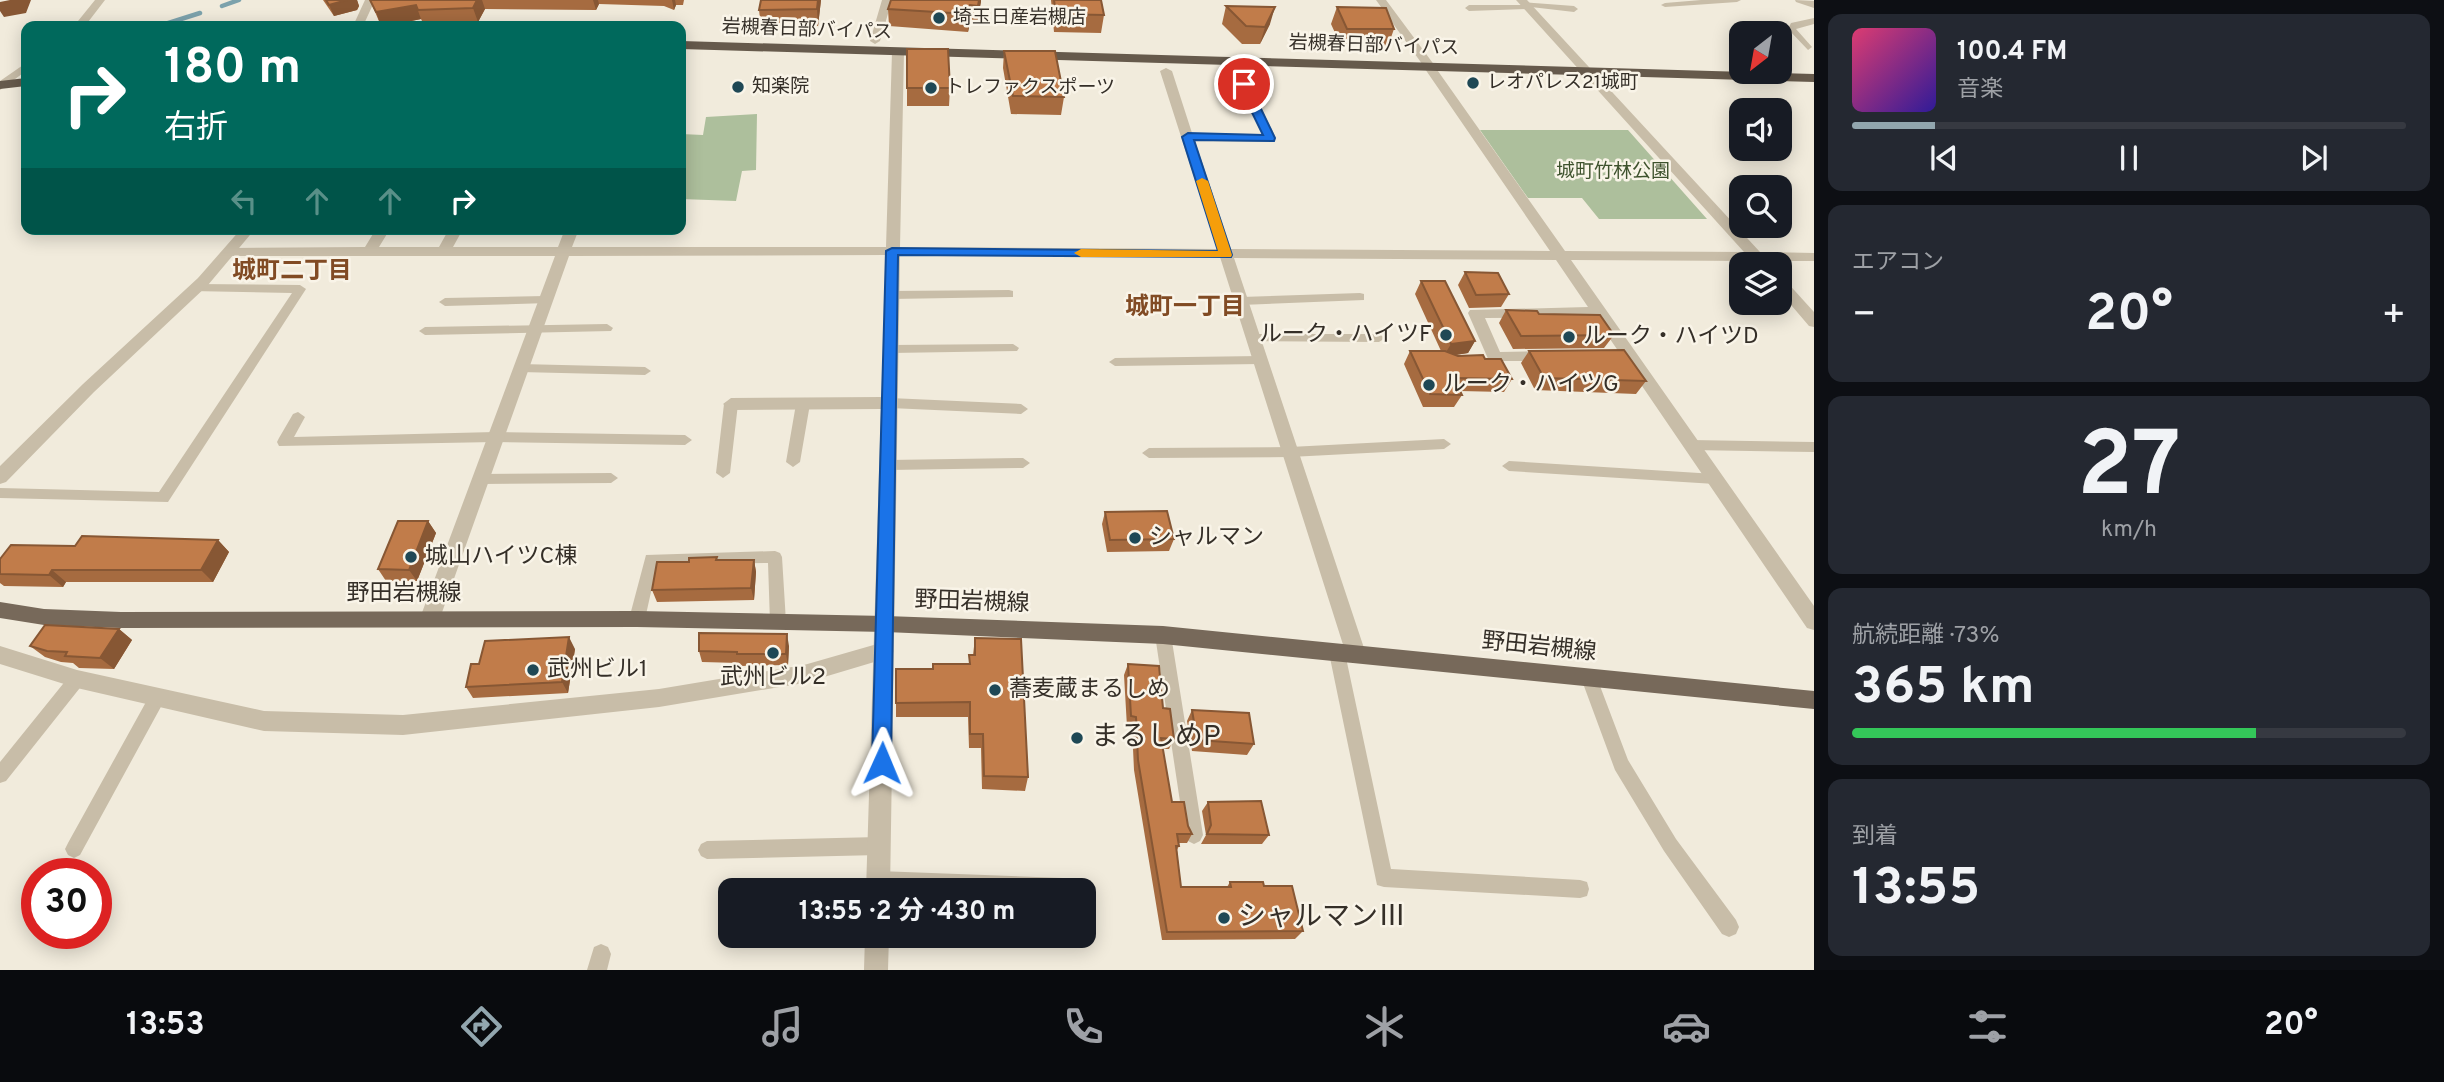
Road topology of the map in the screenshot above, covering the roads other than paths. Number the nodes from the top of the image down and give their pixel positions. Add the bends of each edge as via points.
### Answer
1 (100, 0) edge
2 (370, 0) edge
3 (887, 0) edge
4 (1381, 0) edge
5 (1737, 0) edge
6 (1800, 0) edge
7 (1524, 4) edge
8 (1665, 5) dead end
9 (1814, 5) edge
10 (1469, 8) dead end
11 (1574, 9) dead end
12 (84, 21) edge
13 (360, 21) edge
14 (1814, 21) edge
15 (686, 36) edge
16 (875, 41) junction
17 (686, 45) edge
18 (1808, 47) dead end
19 (898, 52) junction
20 (1247, 61) junction
21 (1426, 61) junction
22 (1577, 61) junction
23 (1729, 65) edge
24 (1792, 66) edge
25 (1814, 67) edge
26 (1166, 71) dead end
27 (1587, 72) junction
28 (21, 74) edge
29 (1814, 78) edge
30 (1, 83) edge
31 (1188, 137) junction
32 (243, 235) edge
33 (380, 235) edge
34 (453, 235) edge
35 (570, 235) edge
36 (892, 251) junction
37 (230, 252) junction
38 (1753, 252) edge
39 (369, 253) junction
40 (443, 253) junction
41 (562, 254) junction
42 (1226, 255) junction
43 (1564, 257) junction
44 (1814, 257) edge
45 (1792, 258) edge
46 (1729, 260) edge
47 (195, 288) junction
48 (1009, 294) dead end
49 (891, 295) junction
50 (1792, 296) edge
51 (1360, 297) dead end
52 (545, 300) junction
53 (1241, 301) junction
54 (444, 302) dead end
55 (1600, 312) junction
56 (1814, 321) edge
57 (535, 327) junction
58 (607, 328) dead end
59 (425, 331) dead end
60 (1252, 338) junction
61 (1379, 338) dead end
62 (1013, 348) dead end
63 (891, 349) junction
64 (1630, 355) junction
65 (1563, 356) edge
66 (1603, 356) edge
67 (1495, 357) junction
68 (1260, 360) junction
69 (1477, 361) edge
70 (1115, 362) dead end
71 (520, 368) junction
72 (645, 371) dead end
73 (890, 403) junction
74 (731, 404) joint
75 (803, 404) junction
76 (1021, 409) dead end
77 (298, 417) dead end
78 (495, 437) junction
79 (685, 440) dead end
80 (1444, 444) dead end
81 (1691, 445) junction
82 (1814, 447) edge
83 (1290, 452) junction
84 (1149, 453) dead end
85 (793, 463) dead end
86 (1023, 463) dead end
87 (889, 465) junction
88 (1510, 466) dead end
89 (723, 473) dead end
90 (0, 477) edge
91 (611, 478) dead end
92 (479, 479) junction
93 (1715, 479) junction
94 (0, 493) edge
95 (0, 610) edge
96 (430, 618) junction
97 (637, 619) junction
98 (778, 622) junction
99 (1814, 622) edge
100 (886, 624) junction
101 (1163, 635) junction
102 (884, 651) junction
103 (1347, 653) junction
104 (0, 655) edge
105 (1589, 678) junction
106 (77, 679) junction
107 (157, 698) junction
108 (1814, 700) edge
109 (0, 775) edge
110 (1194, 835) edge
111 (879, 846) junction
112 (74, 849) dead end
113 (707, 850) dead end
114 (878, 878) edge
115 (1580, 889) dead end
116 (1729, 927) dead end
117 (877, 948) edge
118 (876, 970) edge

1 - 12 street
2 - 13 street
3 - 16 street
4 - 21 street
5 - 8 lane
6 - 9 street
7 - 10 lane
7 - 11 lane
7 - 22 street
14 - 18 lane via 1793,29
15 - 16 highway, 岩槻春日部バイパス
16 - 21 highway, 岩槻春日部バイパス
17 - 19 highway, 岩槻春日部バイパス
19 - 20 highway, 岩槻春日部バイパス
19 - 36 street
20 - 21 highway, 岩槻春日部バイパス
20 - 31 street via 1251,73 1244,84 1270,138
21 - 22 highway, 岩槻春日部バイパス
21 - 27 highway, 岩槻春日部バイパス
21 - 43 street
22 - 23 highway, 岩槻春日部バイパス
22 - 27 street
24 - 25 highway
26 - 31 street
27 - 29 highway, 岩槻春日部バイパス
27 - 38 street
28 - 30 highway
31 - 42 street
32 - 37 street
33 - 39 street
34 - 40 street
35 - 41 street
36 - 41 street
36 - 42 street
36 - 49 street
37 - 39 street
37 - 47 street
39 - 40 street
40 - 41 street
41 - 52 street
42 - 43 street
42 - 53 street
43 - 46 street
43 - 55 street
44 - 45 street
47 - 90 street
47 - 94 lane via 300,289 163,499
48 - 49 lane
49 - 63 street
50 - 56 street
51 - 53 lane
52 - 54 lane
52 - 57 street
53 - 60 street
55 - 64 street
55 - 67 street via 1475,313
57 - 58 lane
57 - 59 lane
57 - 71 street
60 - 61 lane
60 - 68 street
62 - 63 lane
63 - 73 street
64 - 66 street
64 - 81 street
65 - 67 street
67 - 69 lane
68 - 70 lane
68 - 83 street
71 - 72 lane
71 - 78 street
73 - 75 street
73 - 76 lane
73 - 87 street
74 - 75 street
74 - 89 lane
75 - 85 lane
77 - 78 lane via 284,442
78 - 79 lane
78 - 92 street
80 - 83 lane
81 - 82 lane
81 - 93 street
83 - 84 lane
83 - 103 street
86 - 87 lane
87 - 100 street
88 - 93 lane
91 - 92 lane
92 - 96 street
93 - 99 street
95 - 96 main road, 野田岩槻線 via 121,620
96 - 97 main road, 野田岩槻線
97 - 98 main road, 野田岩槻線
97 - 98 lane via 651,559 775,557
98 - 100 main road, 野田岩槻線
100 - 101 main road, 野田岩槻線
100 - 102 street
101 - 103 main road, 野田岩槻線
101 - 110 lane
102 - 107 street via 804,674 659,698 403,724 264,721
102 - 111 street
103 - 105 main road, 野田岩槻線
103 - 115 lane via 1384,878
104 - 106 street
105 - 108 main road, 野田岩槻線
105 - 116 lane via 1621,764 1670,845
106 - 107 street
106 - 109 lane
107 - 112 lane
111 - 113 lane
111 - 114 street
117 - 118 street

